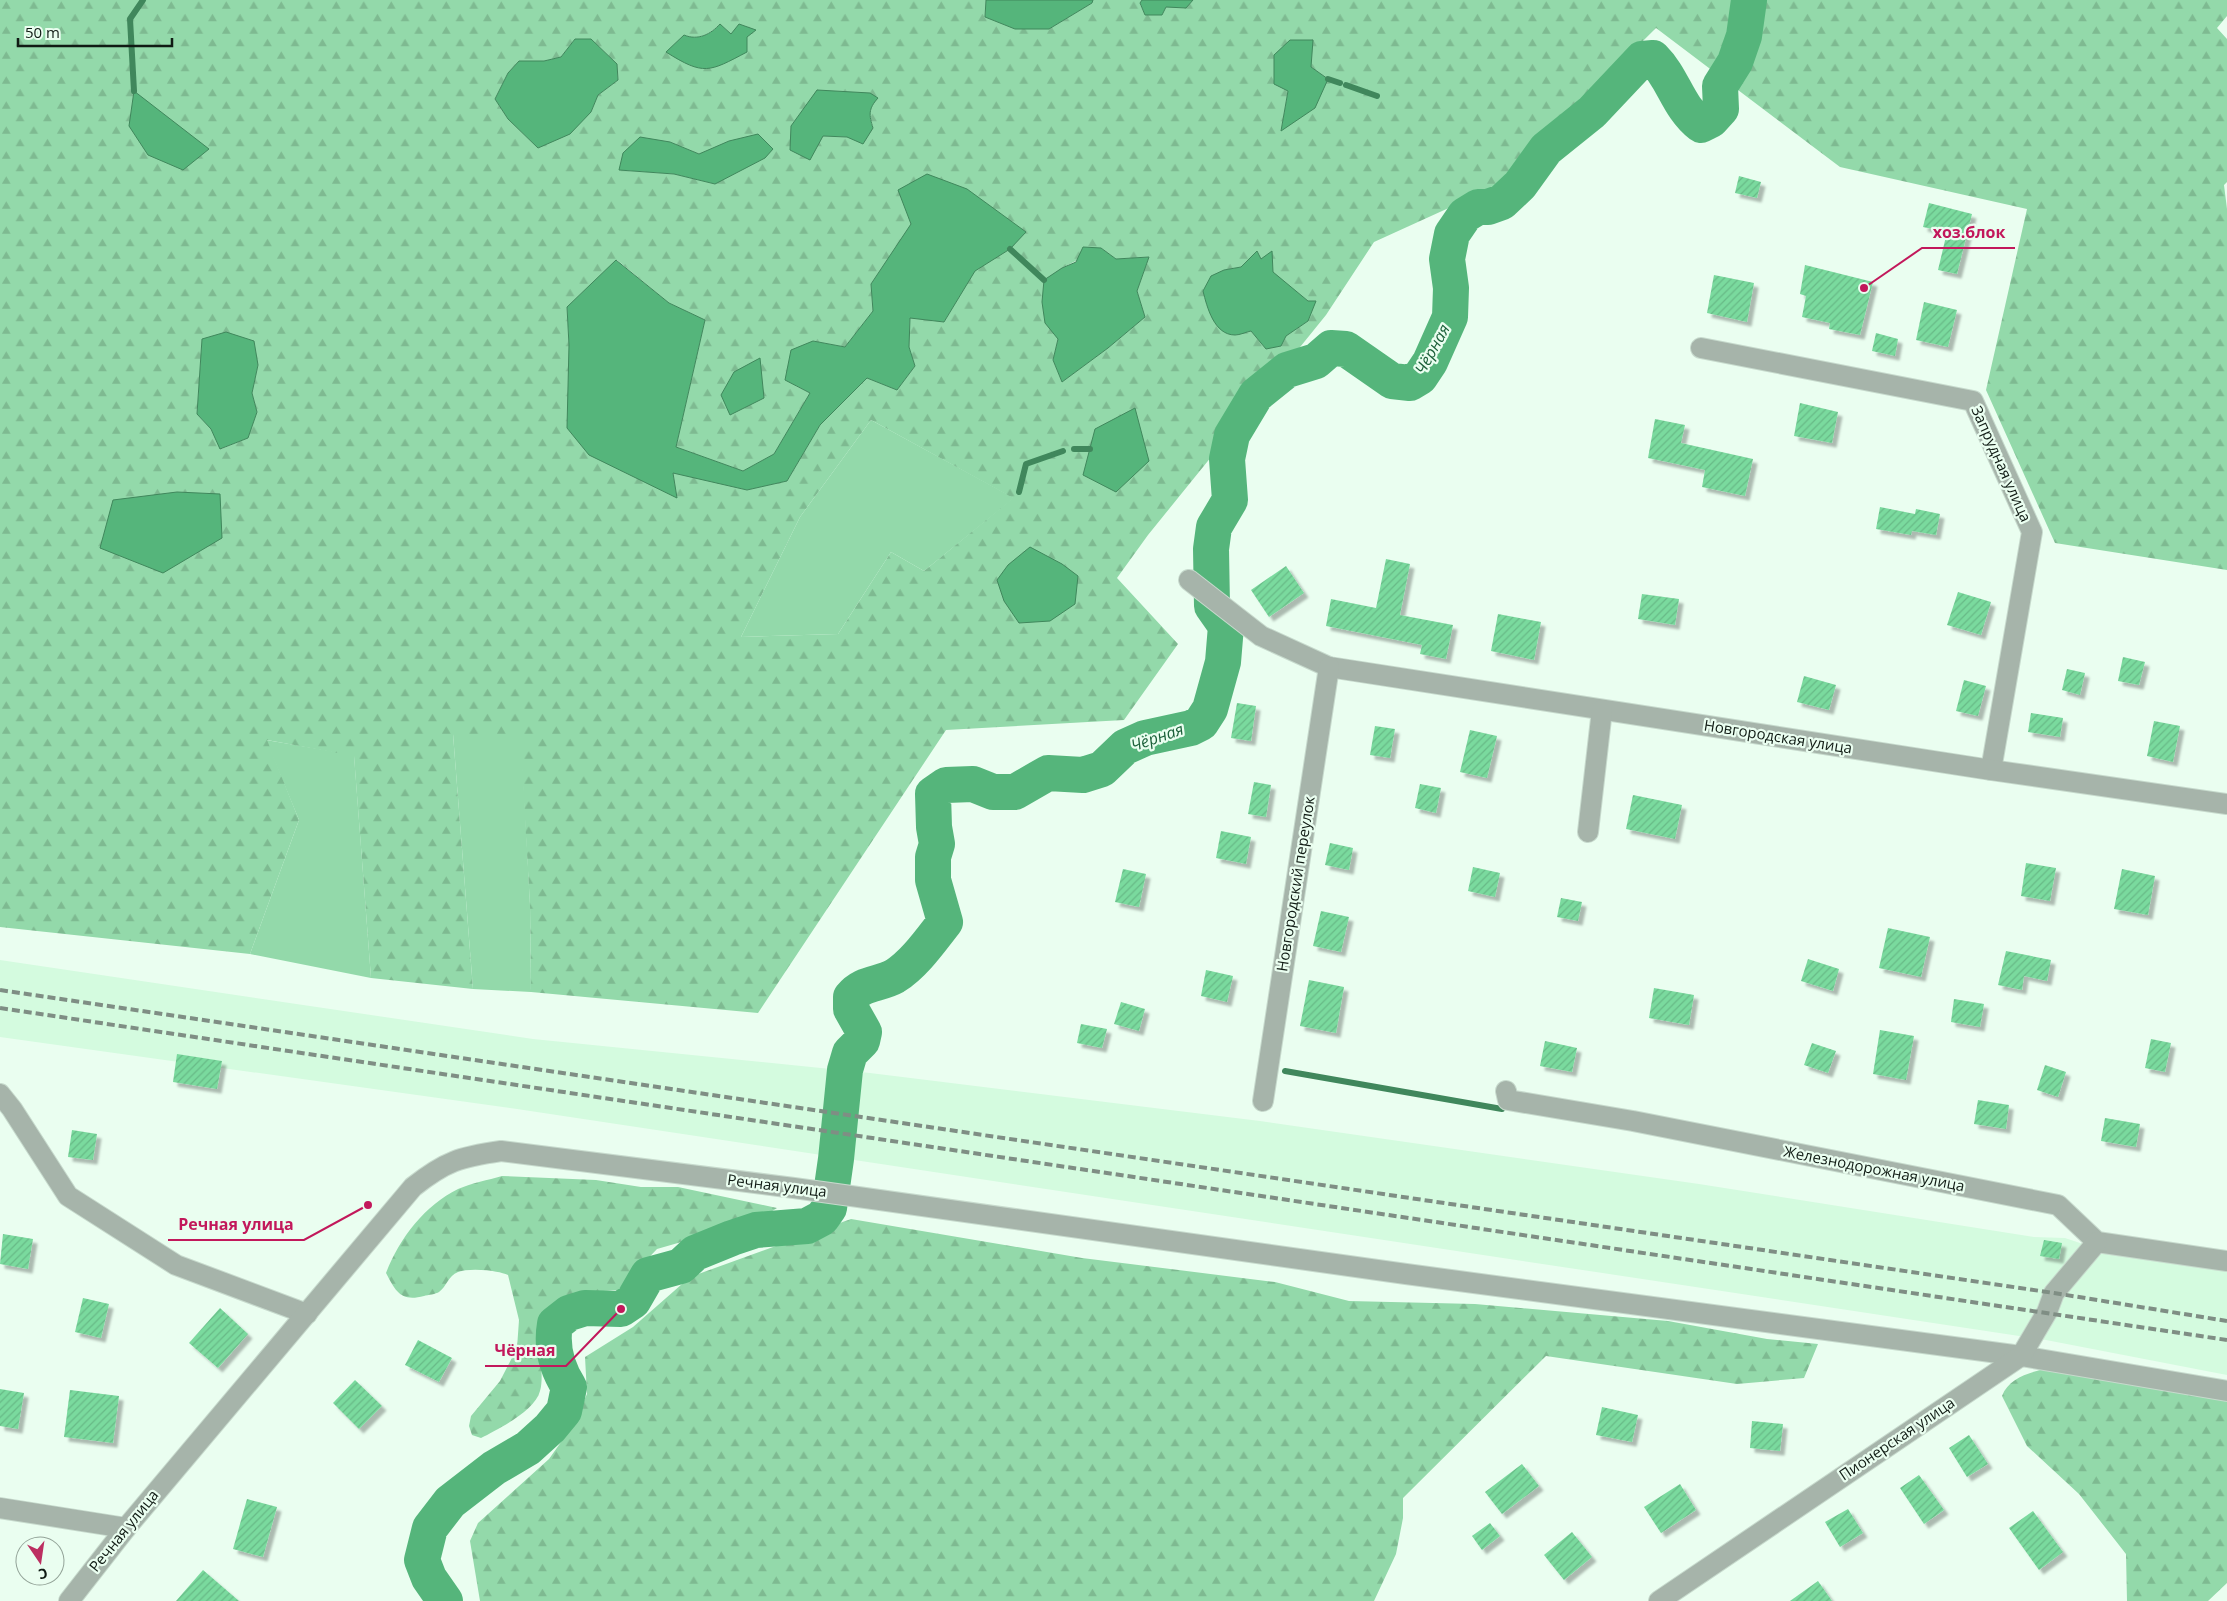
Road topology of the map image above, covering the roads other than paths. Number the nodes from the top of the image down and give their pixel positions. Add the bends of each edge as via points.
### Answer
1 (1701, 348) dead end
2 (1190, 580) dead end
3 (1329, 667) junction
4 (1602, 710) junction
5 (1991, 770) junction
6 (2227, 804) edge
7 (1588, 832) dead end
8 (0, 1094) edge
9 (1507, 1096) dead end
10 (1263, 1101) dead end
11 (2097, 1242) junction
12 (2227, 1261) edge
13 (307, 1314) junction
14 (2021, 1356) junction
15 (2227, 1391) edge
16 (0, 1508) edge
17 (126, 1528) junction
18 (68, 1601) edge
19 (1659, 1601) edge

1 - 5 street, Запрудная улица via 1973,401 2032,532
2 - 3 street, Новгородская улица via 1262,636
3 - 4 street, Новгородская улица
3 - 10 street, Новгородский переулок
4 - 5 street, Новгородская улица
4 - 7 street
5 - 6 street, Новгородская улица
8 - 13 street via 68,1196 176,1265
9 - 11 street, Железнодорожная улица via 2058,1205
11 - 12 street
11 - 14 street, Пионерская улица via 2054,1293 2047,1312
13 - 14 street, Речная улица via 414,1187 440,1166 471,1155 501,1151
13 - 17 street, Речная улица
14 - 15 street, Речная улица
14 - 19 street, Пионерская улица
16 - 17 street
17 - 18 street, Речная улица

